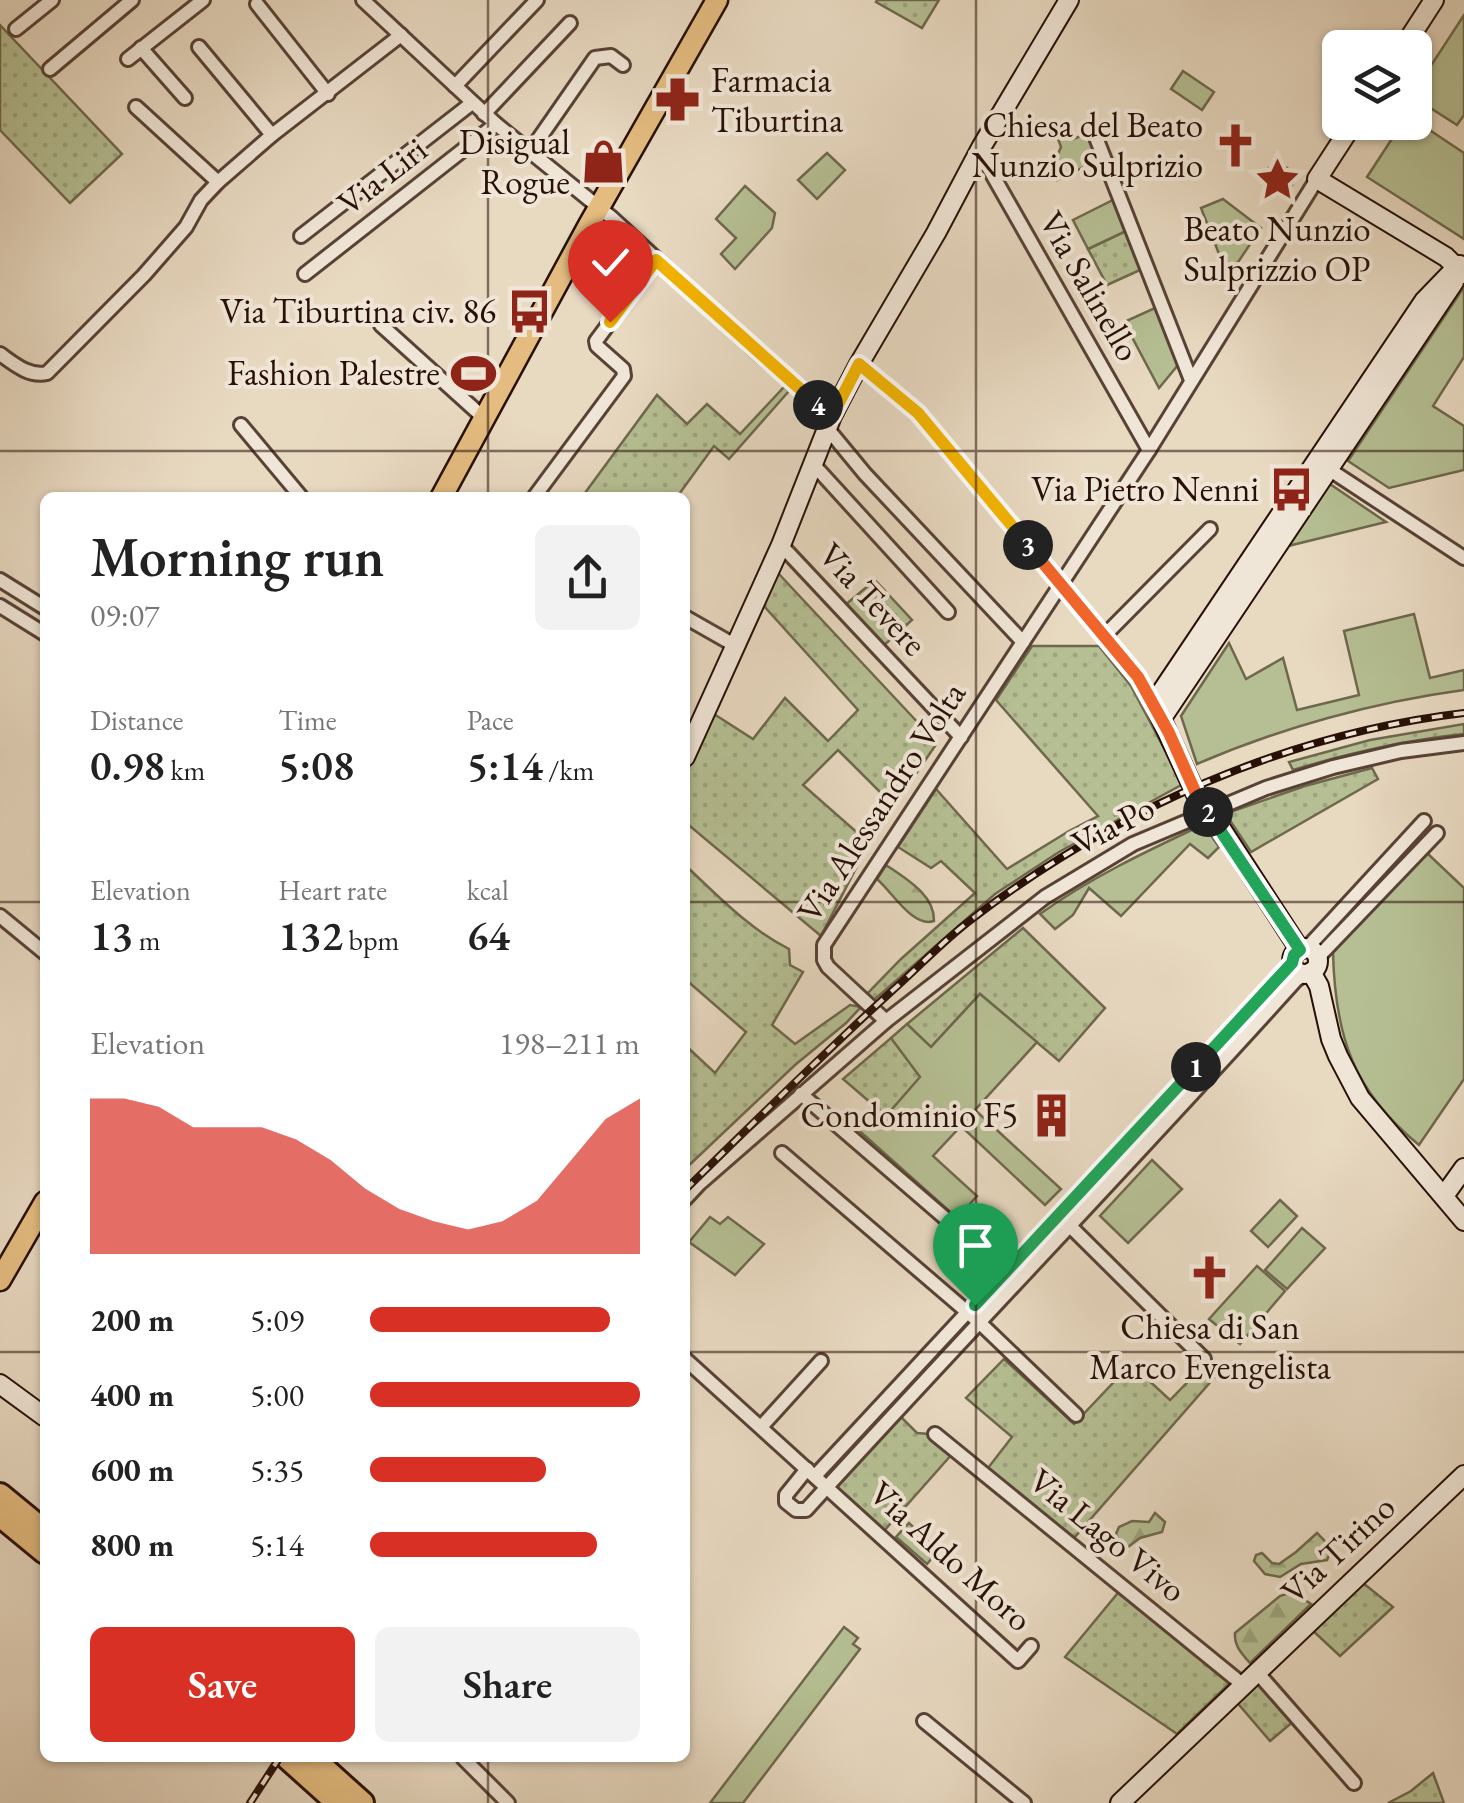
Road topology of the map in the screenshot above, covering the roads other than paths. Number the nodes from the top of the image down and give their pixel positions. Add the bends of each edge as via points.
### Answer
1 (52, 0) edge
2 (132, 0) edge
3 (203, 0) edge
4 (363, 0) edge
5 (537, 0) edge
6 (717, 0) edge
7 (1069, 0) edge
8 (1434, 0) edge
9 (257, 4) dead end
10 (570, 23) dead end
11 (16, 29) dead end
12 (1415, 30) edge
13 (401, 35) junction
14 (199, 46) dead end
15 (141, 48) junction
16 (128, 59) dead end
17 (623, 65) dead end
18 (50, 70) dead end
19 (455, 86) junction
20 (328, 94) junction
21 (185, 98) dead end
22 (472, 103) junction
23 (136, 107) dead end
24 (484, 114) junction
25 (496, 124) junction
26 (272, 136) junction
27 (1097, 140) dead end
28 (1342, 140) edge
29 (979, 151) junction
30 (530, 153) junction
31 (1317, 179) junction
32 (218, 182) junction
33 (598, 208) junction
34 (302, 236) dead end
35 (656, 260) junction
36 (1458, 273) edge
37 (305, 274) dead end
38 (382, 325) dead end
39 (0, 354) edge
40 (859, 364) junction
41 (1191, 380) junction
42 (484, 418) junction
43 (830, 422) junction
44 (241, 425) dead end
45 (1149, 450) junction
46 (814, 464) junction
47 (1322, 465) junction
48 (297, 492) edge
49 (444, 492) edge
50 (537, 492) edge
51 (1210, 529) dead end
52 (781, 546) junction
53 (1464, 558) edge
54 (0, 580) edge
55 (1060, 583) junction
56 (15, 589) junction
57 (40, 605) edge
58 (2, 607) edge
59 (948, 612) dead end
60 (690, 620) edge
61 (40, 631) edge
62 (1104, 636) junction
63 (1023, 642) junction
64 (736, 646) junction
65 (1158, 711) junction
66 (961, 737) junction
67 (1464, 743) edge
68 (690, 747) edge
69 (1208, 812) junction
70 (1424, 822) dead end
71 (1437, 833) dead end
72 (0, 916) edge
73 (40, 950) edge
74 (1305, 961) junction
75 (886, 1021) junction
76 (800, 1094) junction
77 (782, 1153) dead end
78 (1464, 1168) edge
79 (690, 1194) edge
80 (1444, 1196) junction
81 (40, 1211) edge
82 (1464, 1221) edge
83 (1070, 1226) junction
84 (974, 1243) dead end
85 (0, 1280) edge
86 (973, 1317) junction
87 (1204, 1359) dead end
88 (821, 1361) dead end
89 (690, 1364) edge
90 (0, 1384) edge
91 (40, 1414) edge
92 (1076, 1414) dead end
93 (760, 1427) junction
94 (934, 1434) dead end
95 (811, 1472) junction
96 (1464, 1475) edge
97 (827, 1488) junction
98 (0, 1496) edge
99 (0, 1516) edge
100 (40, 1528) edge
101 (40, 1548) edge
102 (1031, 1646) dead end
103 (1249, 1678) junction
104 (924, 1721) dead end
105 (292, 1762) edge
106 (316, 1762) edge
107 (467, 1762) edge
108 (1354, 1783) dead end
109 (338, 1803) edge
110 (362, 1803) edge
111 (508, 1803) edge
112 (1024, 1803) edge
113 (1120, 1803) edge

1 - 11 street
2 - 18 street
3 - 15 street
4 - 13 street
5 - 19 street
6 - 33 main road
7 - 29 street
8 - 12 street
9 - 20 street
10 - 24 street
13 - 19 street
13 - 20 street
14 - 26 street
15 - 16 street
15 - 21 street
17 - 30 street via 611,56 595,58
19 - 22 street
20 - 26 street
22 - 24 street
22 - 34 street
23 - 32 street
24 - 25 street
25 - 30 street
25 - 37 street, Via Liri
26 - 32 street
27 - 41 street
28 - 31 street, Via Alessandro Volta
29 - 40 street
29 - 45 street, Via Salinello
30 - 33 street
31 - 36 street via 1446,256
31 - 41 street, Via Alessandro Volta
32 - 39 street via 144,275 46,373 23,370
33 - 35 street
33 - 42 main road
35 - 43 street
35 - 50 street via 596,341 624,376
36 - 47 street
38 - 42 street
40 - 43 street
40 - 55 street via 918,413
41 - 45 street, Via Alessandro Volta
42 - 49 main road
43 - 46 street
43 - 63 street via 865,474
44 - 48 street
45 - 55 street, Via Alessandro Volta
46 - 52 street
46 - 59 street
47 - 53 street
47 - 65 street
51 - 62 street
52 - 64 street
52 - 66 street, Via Tevere
54 - 56 street
55 - 62 street
55 - 63 street, Via Alessandro Volta
56 - 57 street
56 - 58 street
58 - 61 street
60 - 64 street
62 - 65 street
63 - 66 street, Via Alessandro Volta
64 - 68 street
65 - 69 street
66 - 75 street, Via Alessandro Volta via 824,945 828,967
67 - 69 street, Via Po via 1333,767
69 - 74 street
69 - 75 street, Via Po via 1133,844 1045,897
70 - 74 street, Via Aldo Moro
71 - 74 street, Via Aldo Moro via 1322,953
72 - 73 street
74 - 80 street via 1351,1082
74 - 83 street, Via Aldo Moro via 1296,980
74 - 86 street, Via Aldo Moro
75 - 76 street
76 - 79 street
76 - 84 street
77 - 86 street
78 - 80 street
80 - 82 street
81 - 85 main road
83 - 86 street, Via Aldo Moro
83 - 87 street
86 - 92 street
86 - 95 street, Via Aldo Moro
86 - 97 street, Via Aldo Moro
88 - 93 street
89 - 93 street, Via Aldo Moro
90 - 91 street
93 - 95 street, Via Aldo Moro
94 - 103 street, Via Lago Vivo
95 - 97 street, Via Aldo Moro
95 - 97 street, Via Aldo Moro via 789,1488 786,1502 806,1510
96 - 103 street, Via Tirino
97 - 102 street, Via Aldo Moro via 1018,1661
98 - 100 highway
99 - 101 highway
103 - 108 street
103 - 113 street, Via Tirino
104 - 112 street
105 - 109 highway
106 - 110 highway
107 - 111 street

